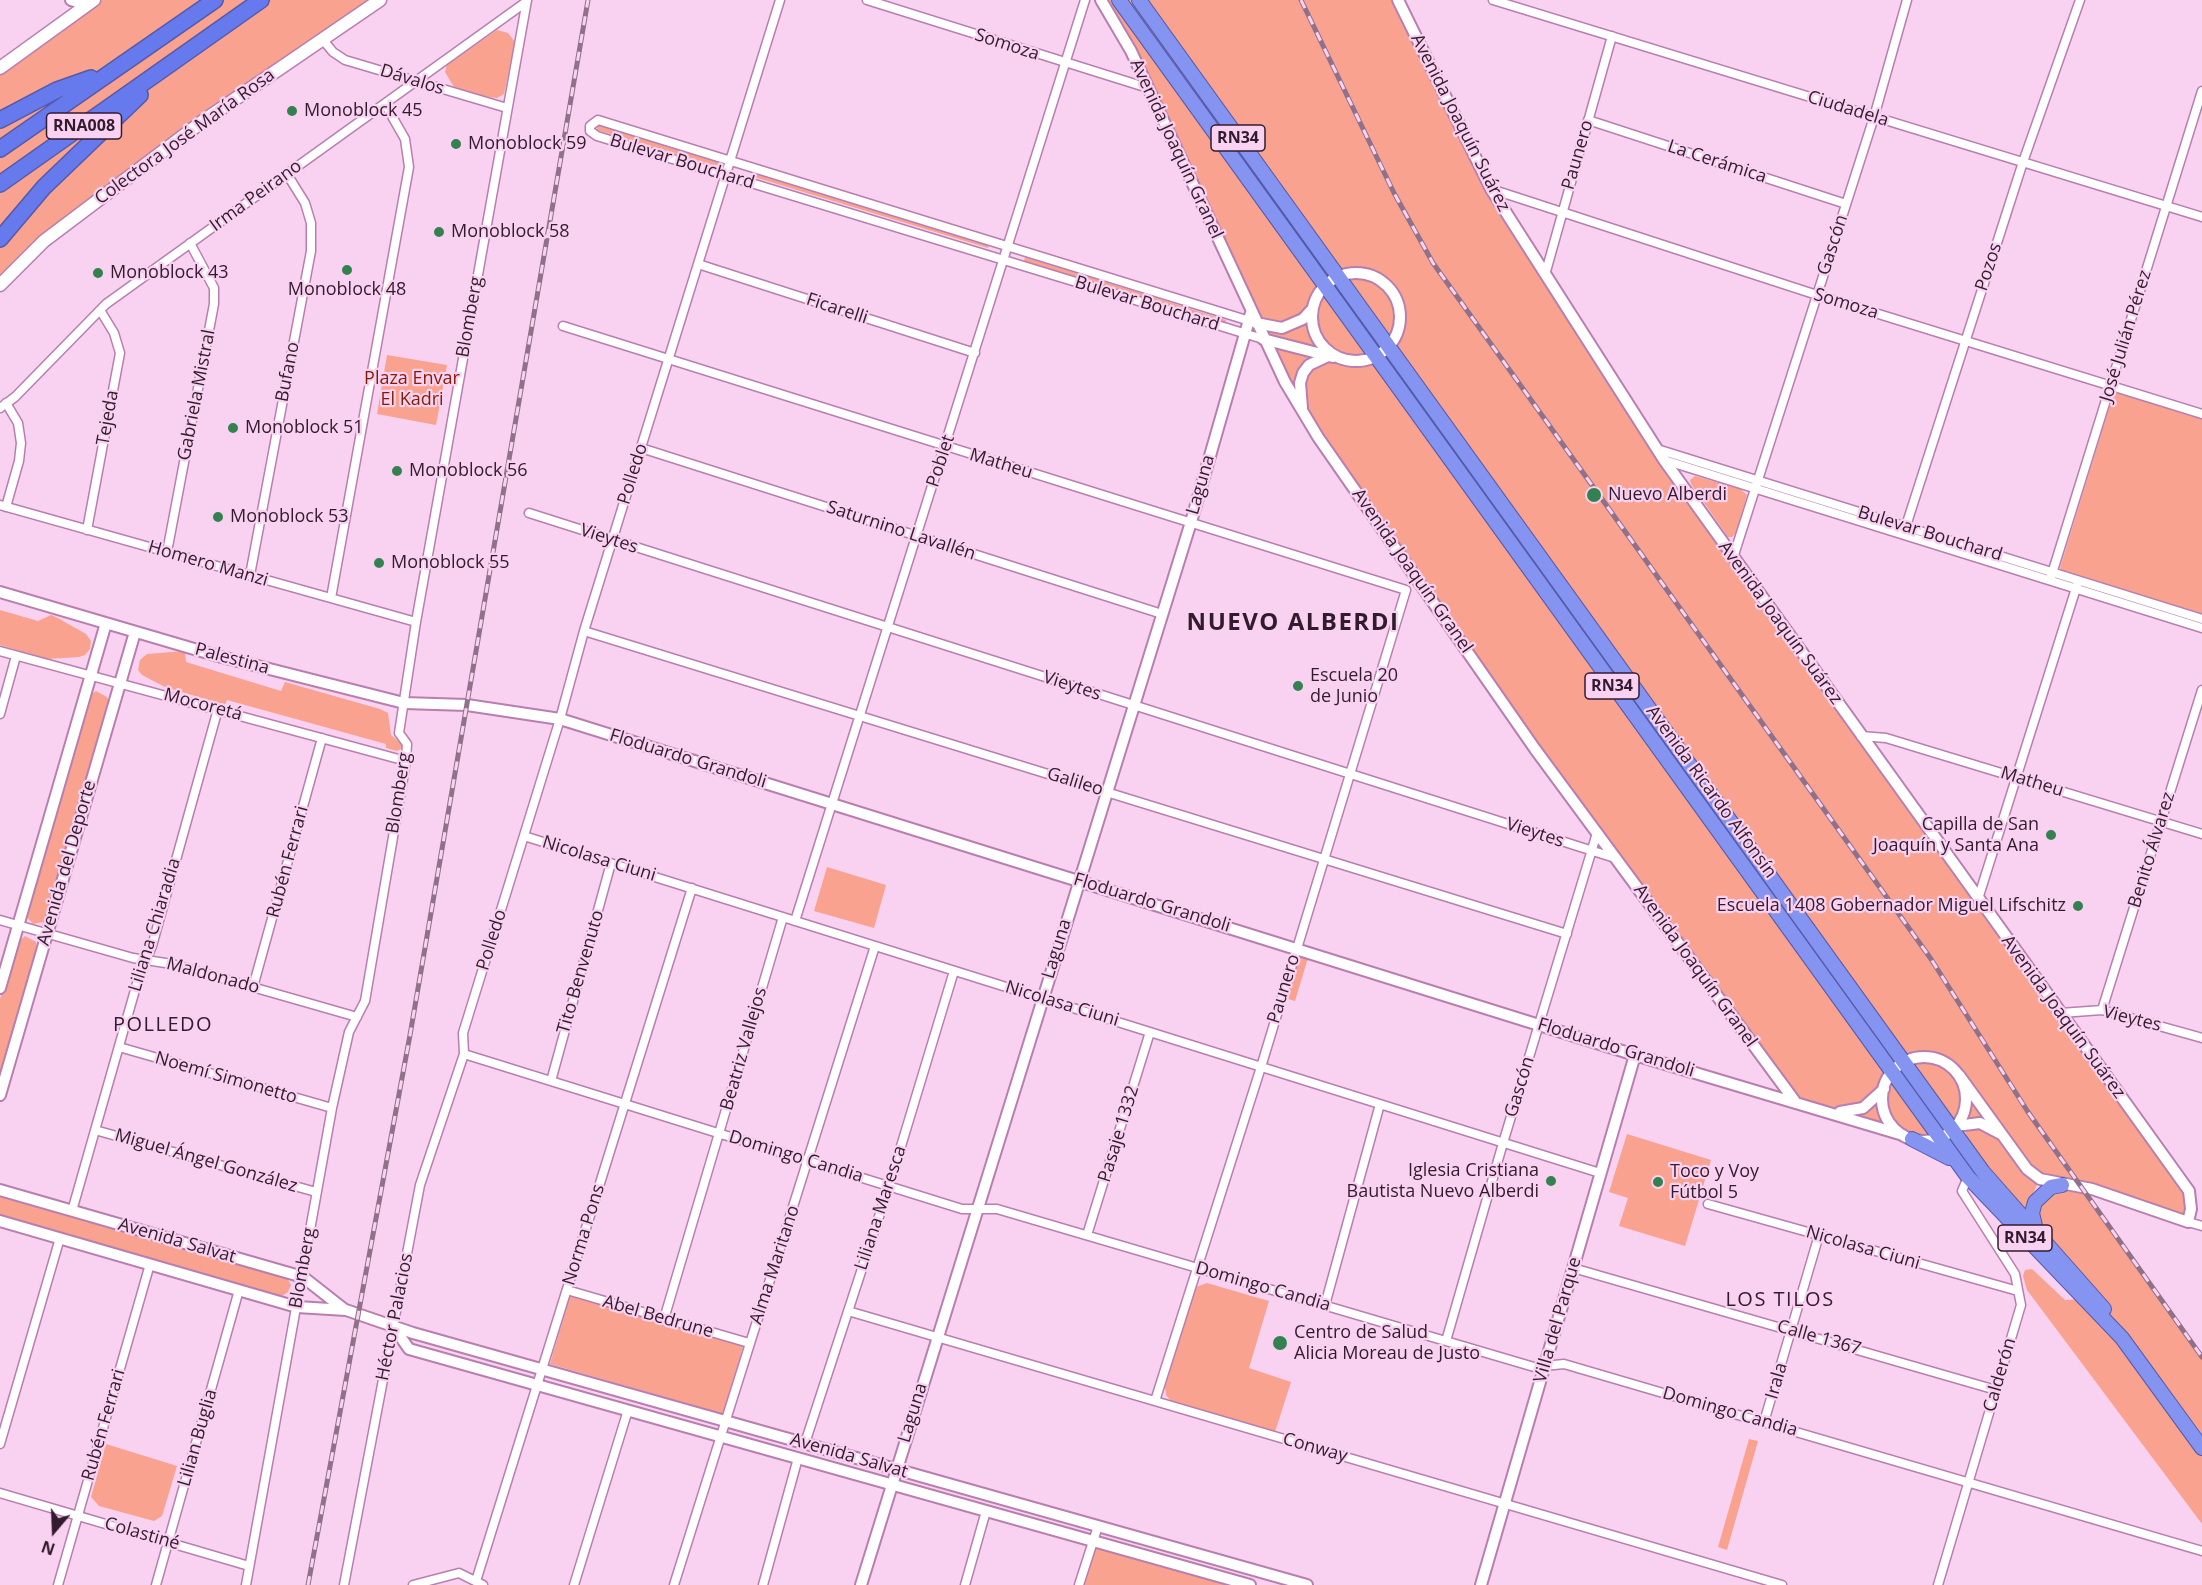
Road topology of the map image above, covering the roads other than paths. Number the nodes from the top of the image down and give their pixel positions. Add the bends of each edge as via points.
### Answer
1 (72, 0) edge
2 (215, 0) edge
3 (261, 0) edge
4 (368, 0) edge
5 (380, 0) edge
6 (780, 0) edge
7 (867, 0) edge
8 (1085, 0) edge
9 (1101, 0) edge
10 (1119, 0) edge
11 (1139, 0) edge
12 (1398, 0) edge
13 (1494, 0) edge
14 (1907, 0) edge
15 (2080, 0) edge
16 (526, 1) edge
17 (91, 2) edge
18 (335, 32) junction
19 (1612, 36) junction
20 (323, 40) junction
21 (1066, 64) junction
22 (168, 67) junction
23 (0, 68) edge
24 (111, 71) junction
25 (416, 81) junction
26 (1148, 88) junction
27 (2202, 91) edge
28 (385, 104) junction
29 (507, 108) junction
30 (1874, 117) junction
31 (0, 120) edge
32 (1588, 120) junction
33 (0, 149) edge
34 (730, 161) junction
35 (2023, 162) junction
36 (287, 174) junction
37 (725, 175) junction
38 (0, 184) edge
39 (1491, 189) junction
40 (1846, 204) junction
41 (2166, 206) junction
42 (1563, 212) junction
43 (2202, 217) edge
44 (0, 239) edge
45 (190, 243) junction
46 (1008, 247) junction
47 (1004, 260) junction
48 (698, 264) junction
49 (1545, 275) junction
50 (1337, 277) junction
51 (0, 285) edge
52 (1325, 286) junction
53 (1817, 295) junction
54 (1313, 308) junction
55 (100, 310) junction
56 (1252, 319) junction
57 (562, 326) dead end
58 (1245, 334) junction
59 (1263, 339) junction
60 (1965, 341) junction
61 (1390, 347) junction
62 (975, 353) junction
63 (1334, 357) junction
64 (1376, 357) junction
65 (668, 360) junction
66 (2110, 386) junction
67 (3, 406) edge
68 (1302, 411) junction
69 (2202, 414) edge
70 (945, 447) junction
71 (641, 448) junction
72 (1657, 449) junction
73 (1664, 460) junction
74 (1756, 484) junction
75 (3, 506) edge
76 (529, 513) dead end
77 (1191, 522) junction
78 (87, 530) junction
79 (1904, 530) junction
80 (917, 536) junction
81 (612, 540) junction
82 (167, 552) junction
83 (1733, 558) junction
84 (250, 575) junction
85 (2051, 577) junction
86 (1420, 584) junction
87 (2077, 585) junction
88 (1406, 590) junction
89 (0, 592) edge
90 (331, 598) junction
91 (1162, 614) junction
92 (2202, 619) edge
93 (417, 622) junction
94 (106, 624) junction
95 (888, 627) junction
96 (2202, 628) edge
97 (584, 631) junction
98 (135, 632) junction
99 (0, 651) edge
100 (16, 656) junction
101 (90, 676) junction
102 (120, 683) junction
103 (2202, 690) edge
104 (404, 703) junction
105 (467, 705) joint
106 (1134, 705) junction
107 (218, 709) junction
108 (0, 714) edge
109 (860, 716) junction
110 (560, 719) junction
111 (1861, 736) junction
112 (322, 738) junction
113 (405, 761) junction
114 (1350, 774) junction
115 (2017, 777) junction
116 (1107, 792) junction
117 (833, 804) junction
118 (2161, 822) junction
119 (1597, 833) junction
120 (2202, 834) edge
121 (524, 836) junction
122 (1592, 850) junction
123 (1615, 858) junction
124 (1324, 859) junction
125 (611, 863) junction
126 (1079, 880) junction
127 (692, 888) junction
128 (1978, 899) junction
129 (783, 917) junction
130 (0, 920) edge
131 (795, 921) junction
132 (18, 925) junction
133 (47, 933) junction
134 (1567, 934) junction
135 (875, 946) junction
136 (1297, 948) junction
137 (146, 960) junction
138 (954, 970) junction
139 (253, 987) junction
140 (0, 988) edge
141 (1042, 998) junction
142 (2102, 1010) junction
143 (2061, 1013) junction
144 (357, 1017) junction
145 (1539, 1024) junction
146 (1150, 1032) junction
147 (2202, 1038) edge
148 (119, 1047) junction
149 (464, 1054) junction
150 (1635, 1054) junction
151 (1904, 1063) junction
152 (1261, 1067) junction
153 (1892, 1073) junction
154 (1959, 1075) junction
155 (550, 1081) junction
156 (1884, 1089) junction
157 (0, 1095) edge
158 (1794, 1101) junction
159 (625, 1104) junction
160 (1380, 1104) junction
161 (332, 1108) junction
162 (1834, 1113) junction
163 (1954, 1128) junction
164 (95, 1130) junction
165 (719, 1133) junction
166 (2002, 1135) junction
167 (1907, 1137) junction
168 (1939, 1138) junction
169 (1503, 1143) junction
170 (809, 1161) junction
171 (1958, 1164) junction
172 (1600, 1173) junction
173 (1968, 1177) junction
174 (2062, 1185) junction
175 (889, 1186) junction
176 (0, 1190) edge
177 (316, 1192) junction
178 (1708, 1204) dead end
179 (976, 1209) junction
180 (72, 1210) junction
181 (0, 1221) edge
182 (2188, 1222) junction
183 (2202, 1226) edge
184 (2038, 1234) junction
185 (1087, 1235) junction
186 (1819, 1236) junction
187 (60, 1238) junction
188 (150, 1264) junction
189 (1198, 1268) junction
190 (1573, 1268) junction
191 (303, 1277) junction
192 (239, 1290) junction
193 (567, 1290) junction
194 (2018, 1291) junction
195 (1325, 1305) junction
196 (297, 1307) junction
197 (346, 1310) junction
198 (848, 1311) junction
199 (664, 1319) junction
200 (392, 1326) junction
201 (1792, 1330) junction
202 (936, 1338) junction
203 (2122, 1338) junction
204 (1446, 1341) junction
205 (749, 1343) junction
206 (1545, 1366) junction
207 (542, 1369) junction
208 (537, 1385) junction
209 (1996, 1390) junction
210 (1155, 1401) junction
211 (628, 1410) junction
212 (727, 1422) junction
213 (1764, 1422) junction
214 (722, 1437) junction
215 (805, 1443) junction
216 (0, 1444) edge
217 (2202, 1448) edge
218 (798, 1458) junction
219 (895, 1469) junction
220 (1969, 1482) junction
221 (890, 1484) junction
222 (0, 1492) edge
223 (1505, 1503) junction
224 (986, 1511) junction
225 (78, 1515) junction
226 (1098, 1526) junction
227 (1093, 1541) junction
228 (168, 1542) junction
229 (2202, 1551) edge
230 (249, 1566) junction
231 (480, 1583) edge
232 (58, 1585) edge
233 (156, 1585) edge
234 (246, 1585) edge
235 (344, 1585) edge
236 (413, 1585) edge
237 (574, 1585) edge
238 (674, 1585) edge
239 (763, 1585) edge
240 (861, 1585) edge
241 (965, 1585) edge
242 (1079, 1585) edge
243 (1250, 1585) edge
244 (1307, 1585) edge
245 (1481, 1585) edge
246 (1782, 1585) edge
247 (1938, 1585) edge

1 - 17 street
2 - 24 highway, RNA008
3 - 22 highway, RNA008
4 - 18 main road
5 - 18 main road, Colectora José María Rosa
6 - 34 street, Polledo
7 - 21 street, Somoza
8 - 21 street, Poblet
9 - 26 street, Avenida Joaquín Granel
10 - 52 highway, Avenida Ricardo Alfonsín / RN34
11 - 50 highway, Avenida Ricardo Alfonsín / RN34
12 - 39 street, Avenida Joaquín Suárez
13 - 19 street, Ciudadela
14 - 30 street, Gascón
15 - 35 street, Pozos
16 - 25 street, Irma Peirano
16 - 29 street, Blomberg
17 - 23 main road
18 - 20 main road, Colectora José María Rosa
19 - 30 street, Ciudadela
19 - 32 street, Paunero
20 - 25 street, Dávalos via 345,60
20 - 51 main road, Colectora José María Rosa via 203,121 83,211 44,241
21 - 26 street, Somoza
21 - 46 street, Poblet
22 - 38 highway, RNA008
22 - 44 highway via 44,187
24 - 31 highway, RNA008 via 57,90
24 - 33 highway, RNA008
25 - 28 street, Irma Peirano
25 - 29 street, Dávalos
26 - 56 street, Avenida Joaquín Granel
27 - 41 street, José Julián Pérez
28 - 36 street, Irma Peirano
28 - 90 street via 405,140 409,167
29 - 93 street, Blomberg
30 - 35 street, Ciudadela
30 - 40 street, Gascón
32 - 40 street, La Cerámica
32 - 42 street, Paunero
34 - 37 street, Polledo
34 - 37 street, Bulevar Bouchard via 598,120 590,126 593,134
34 - 46 street, Bulevar Bouchard
35 - 41 street, Ciudadela
35 - 60 street, Pozos
36 - 45 street, Irma Peirano
36 - 84 street, Bufano via 305,203 311,223 311,251
37 - 47 street, Bulevar Bouchard
37 - 48 street, Polledo
39 - 42 street, Somoza
39 - 49 street, Avenida Joaquín Suárez
40 - 53 street, Gascón
41 - 43 street, Ciudadela
41 - 66 street, José Julián Pérez
42 - 49 street, Paunero
42 - 53 street, Somoza
45 - 55 street, Irma Peirano
45 - 82 street, Gabriela Mistral via 214,288 214,304
46 - 47 street, Poblet
46 - 56 street, Bulevar Bouchard
47 - 58 street, Bulevar Bouchard
47 - 62 street, Poblet
48 - 62 street, Ficarelli
48 - 65 street, Polledo
49 - 72 street, Avenida Joaquín Suárez
50 - 52 street
50 - 61 highway, Avenida Ricardo Alfonsín / RN34
50 - 61 street via 1360,273 1374,276 1395,294 1401,321
52 - 54 street
52 - 64 highway, Avenida Ricardo Alfonsín / RN34
53 - 60 street, Somoza
53 - 74 street, Gascón
54 - 56 street, Bulevar Bouchard via 1303,319 1282,328
54 - 63 street via 1315,332
55 - 67 street, Irma Peirano
55 - 78 street, Tejeda via 120,353
56 - 58 street, Laguna
56 - 59 street, Avenida Joaquín Granel
57 - 65 street, Matheu
58 - 59 street, Bulevar Bouchard
58 - 77 street, Laguna
59 - 63 street, Bulevar Bouchard
59 - 68 street, Avenida Joaquín Granel
60 - 66 street, Somoza
60 - 79 street, Pozos
61 - 64 street
61 - 151 highway, Avenida Ricardo Alfonsín / RN34
62 - 70 street, Poblet
63 - 64 street via 1359,362
63 - 68 street via 1309,365 1303,373
64 - 153 highway, Avenida Ricardo Alfonsín / RN34
65 - 70 street, Matheu
65 - 71 street, Polledo
66 - 69 street, Somoza
66 - 85 street, José Julián Pérez
67 - 75 street via 18,423 21,443 19,461
68 - 86 street, Avenida Joaquín Granel
70 - 77 street, Matheu
70 - 80 street, Poblet
71 - 80 street, Saturnino Lavallén
71 - 81 street, Polledo
72 - 73 street, Avenida Joaquín Suárez
72 - 74 street, Bulevar Bouchard
73 - 74 street, Bulevar Bouchard
73 - 83 street, Avenida Joaquín Suárez
74 - 79 street, Bulevar Bouchard
74 - 83 street, Gascón
75 - 78 street, Homero Manzi
76 - 81 street, Vieytes
77 - 88 street, Matheu
77 - 91 street, Laguna
78 - 82 street, Homero Manzi
79 - 85 street, Bulevar Bouchard
80 - 91 street, Saturnino Lavallén
80 - 95 street, Poblet
81 - 95 street, Vieytes
81 - 97 street, Polledo
82 - 84 street, Homero Manzi
83 - 111 street, Avenida Joaquín Suárez
84 - 90 street, Homero Manzi
85 - 87 street, Bulevar Bouchard
86 - 88 street
86 - 119 street, Avenida Joaquín Granel
87 - 92 street, Bulevar Bouchard
87 - 96 street, Bulevar Bouchard
87 - 115 street
88 - 114 street, Paunero
89 - 94 street, Palestina
90 - 93 street, Homero Manzi
91 - 106 street, Laguna
93 - 104 street, Blomberg
94 - 98 street, Palestina
94 - 101 street, Avenida del Deporte
95 - 106 street, Vieytes
95 - 109 street, Poblet
97 - 109 street, Galileo
97 - 110 street, Polledo
98 - 102 street, Avenida del Deporte
98 - 104 street, Palestina
99 - 100 street, Mocoretá
100 - 101 street, Mocoretá
100 - 108 street
101 - 102 street, Mocoretá
101 - 132 street, Avenida del Deporte
102 - 107 street, Mocoretá
102 - 133 street, Avenida del Deporte
103 - 118 street, Benito Álvarez
104 - 105 street, Palestina
104 - 113 street, Blomberg via 399,733 407,744
105 - 110 street, Floduardo Grandoli
106 - 114 street, Vieytes
106 - 116 street, Laguna
107 - 112 street, Mocoretá
107 - 137 street, Liliana Chiaradia
109 - 116 street, Galileo
109 - 117 street, Poblet
110 - 117 street, Floduardo Grandoli
110 - 121 street, Polledo
111 - 115 street, Matheu via 1886,738
111 - 128 street, Avenida Joaquín Suárez
112 - 113 street, Mocoretá
112 - 139 street, Rubén Ferrari
113 - 144 street, Blomberg via 365,1001
114 - 122 street, Vieytes
114 - 124 street, Paunero
115 - 118 street, Matheu
115 - 128 street
116 - 124 street, Galileo
116 - 126 street, Laguna
117 - 126 street, Floduardo Grandoli
117 - 131 street, Poblet
118 - 120 street, Matheu
118 - 142 street, Benito Álvarez
119 - 122 street, Gascón
119 - 123 street, Avenida Joaquín Granel
121 - 125 street, Nicolasa Ciuni
121 - 149 street, Polledo via 463,1033
122 - 123 street, Vieytes
122 - 134 street, Gascón
123 - 158 street, Avenida Joaquín Granel
124 - 134 street, Galileo
124 - 136 street, Paunero
125 - 127 street, Nicolasa Ciuni
125 - 155 street, Tito Benvenuto
126 - 136 street, Floduardo Grandoli
126 - 141 street, Laguna
127 - 129 street, Nicolasa Ciuni
127 - 159 street, Norma Pons
128 - 143 street, Avenida Joaquín Suárez
129 - 131 street, Nicolasa Ciuni
129 - 165 street, Beatriz Vallejos
130 - 132 street, Maldonado
131 - 135 street, Nicolasa Ciuni
132 - 133 street, Maldonado
132 - 140 street, Avenida del Deporte
133 - 137 street, Maldonado
133 - 157 street, Avenida del Deporte
134 - 145 street, Gascón
135 - 138 street, Nicolasa Ciuni
135 - 170 street, Alma Maritano
136 - 145 street, Floduardo Grandoli
136 - 152 street, Paunero
137 - 139 street, Maldonado
137 - 148 street, Liliana Chiaradia
138 - 141 street, Nicolasa Ciuni
138 - 175 street, Liliana Maresca
139 - 144 street, Maldonado
141 - 146 street, Nicolasa Ciuni
141 - 179 street, Laguna
142 - 143 street, Vieytes
142 - 147 street, Vieytes
143 - 182 street, Avenida Joaquín Suárez via 2189,1191
144 - 161 street, Blomberg via 349,1032
145 - 150 street, Floduardo Grandoli
145 - 169 street, Gascón
146 - 152 street, Nicolasa Ciuni
146 - 185 street, Pasaje 1332
148 - 161 street, Noemí Simonetto
148 - 164 street, Liliana Chiaradia
149 - 155 street, Domingo Candia
149 - 200 street, Héctor Palacios via 420,1185
150 - 158 street, Floduardo Grandoli
150 - 172 street, Villa del Parque
151 - 153 street
151 - 154 street via 1931,1058
151 - 163 highway, Avenida Ricardo Alfonsín / RN34
152 - 160 street, Nicolasa Ciuni
152 - 189 street, Paunero
153 - 156 street
153 - 168 highway, Avenida Ricardo Alfonsín / RN34
154 - 163 street via 1966,1101 1964,1114
154 - 166 street
155 - 159 street, Domingo Candia
156 - 162 street, Floduardo Grandoli via 1863,1108
156 - 167 street via 1886,1115
158 - 162 street, Floduardo Grandoli
159 - 165 street, Domingo Candia
159 - 193 street, Norma Pons
160 - 169 street, Nicolasa Ciuni
160 - 195 street
161 - 177 street, Blomberg
162 - 167 street, Floduardo Grandoli
163 - 166 street via 1980,1123
163 - 168 street
163 - 184 highway, Avenida Ricardo Alfonsín / RN34 via 1989,1180
164 - 177 street, Miguel Ángel González
164 - 180 street, Liliana Chiaradia
165 - 170 street, Domingo Candia
165 - 199 street, Beatriz Vallejos
166 - 174 street via 2027,1169 2040,1179
167 - 168 street
167 - 171 highway, RN34
168 - 171 highway, Avenida Ricardo Alfonsín / RN34
169 - 172 street, Nicolasa Ciuni
169 - 204 street, Gascón
170 - 175 street, Domingo Candia
170 - 205 street, Alma Maritano
171 - 173 highway, Avenida Ricardo Alfonsín / RN34
172 - 190 street, Villa del Parque
173 - 194 street, Calderón via 1962,1191 2015,1274
173 - 203 highway, Avenida Ricardo Alfonsín / RN34
174 - 182 street via 2092,1189
174 - 184 highway via 2050,1187 2035,1202 2033,1224
175 - 179 street, Domingo Candia via 962,1209
175 - 198 street, Liliana Maresca
176 - 180 street, Avenida Salvat
177 - 191 street, Blomberg
178 - 186 street, Nicolasa Ciuni
179 - 185 street, Domingo Candia via 997,1209
179 - 202 street, Laguna
180 - 191 street, Avenida Salvat
181 - 187 street, Avenida Salvat
182 - 183 street
184 - 203 highway, Avenida Ricardo Alfonsín / RN34 via 2083,1282
185 - 189 street, Domingo Candia
186 - 194 street, Nicolasa Ciuni
186 - 201 street, Irala
187 - 188 street, Avenida Salvat
187 - 216 street
188 - 192 street, Avenida Salvat
188 - 225 street, Rubén Ferrari
189 - 195 street, Domingo Candia
189 - 210 street, Paunero
190 - 201 street, Calle 1367
190 - 206 street, Villa del Parque
191 - 196 street, Blomberg
191 - 197 street, Avenida Salvat
192 - 196 street, Avenida Salvat
192 - 228 street, Lilian Buglia
193 - 199 street, Abel Bedrune
193 - 207 street, Norma Pons
194 - 209 street, Calderón via 2021,1305
195 - 204 street, Domingo Candia
196 - 197 street, Avenida Salvat
196 - 230 street, Blomberg
197 - 200 street, Avenida Salvat
198 - 202 street, Conway
198 - 215 street, Liliana Maresca
199 - 205 street, Abel Bedrune
200 - 207 street, Avenida Salvat
200 - 208 street, Avenida Salvat via 409,1349
200 - 235 street, Héctor Palacios
201 - 209 street, Calle 1367
201 - 213 street, Irala
202 - 210 street, Conway
202 - 219 street, Laguna
203 - 217 highway, RN34
204 - 206 street, Domingo Candia
205 - 212 street, Alma Maritano
206 - 213 street, Domingo Candia via 1564,1364
206 - 223 street, Villa del Parque
207 - 208 street, Norma Pons
207 - 212 street, Avenida Salvat
208 - 211 street, Avenida Salvat
208 - 231 street, Norma Pons
209 - 220 street, Calderón
210 - 223 street, Conway
211 - 214 street, Avenida Salvat
211 - 237 street
212 - 214 street, Alma Maritano
212 - 215 street, Avenida Salvat
213 - 220 street, Domingo Candia
214 - 218 street, Avenida Salvat
214 - 238 street, Alma Maritano
215 - 219 street, Avenida Salvat
218 - 221 street, Avenida Salvat
218 - 239 street
219 - 221 street, Laguna
219 - 226 street, Avenida Salvat
220 - 229 street, Domingo Candia
220 - 247 street, Calderón
221 - 224 street, Avenida Salvat
221 - 240 street, Laguna
222 - 225 street, Colastiné
223 - 245 street, Villa del Parque
223 - 246 street, Conway
224 - 227 street, Avenida Salvat
224 - 241 street
225 - 228 street, Colastiné
225 - 232 street, Rubén Ferrari
226 - 227 street
226 - 244 street, Avenida Salvat
227 - 242 street
227 - 243 street, Avenida Salvat
228 - 230 street, Colastiné
228 - 233 street, Lilian Buglia
230 - 234 street, Blomberg
231 - 236 street via 459,1573

